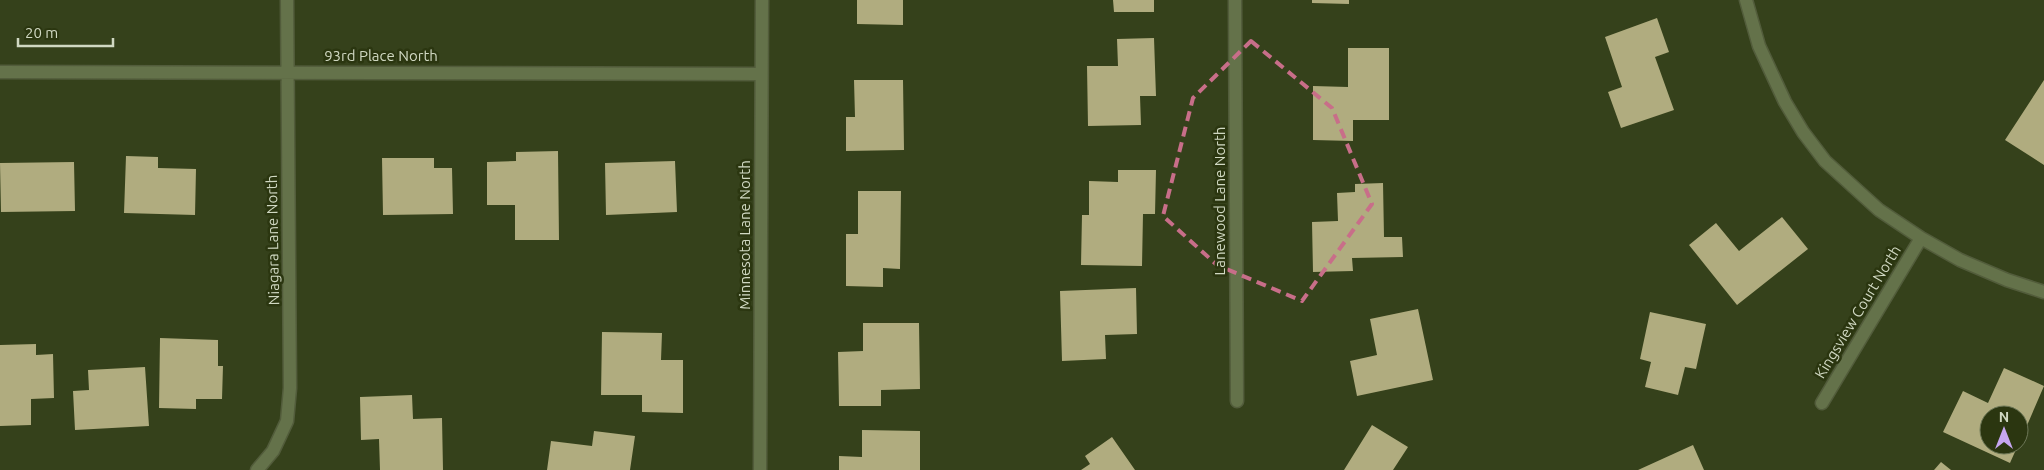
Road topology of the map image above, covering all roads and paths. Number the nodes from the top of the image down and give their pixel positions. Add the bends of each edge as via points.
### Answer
1 (287, 0) edge
2 (762, 0) edge
3 (1235, 0) edge
4 (1746, 0) edge
5 (0, 72) edge
6 (288, 72) junction
7 (761, 74) junction
8 (1921, 238) junction
9 (2044, 292) edge
10 (1237, 401) dead end
11 (1822, 402) dead end
12 (256, 470) edge
13 (760, 470) edge

1 - 6 street, Niagara Lane North
2 - 7 street, Minnesota Lane North
3 - 10 street, Lanewood Lane North
4 - 8 street via 1759,46 1803,132 1825,160 1879,210
5 - 6 street, 93rd Place North
6 - 7 street, 93rd Place North
6 - 12 street, Niagara Lane North via 290,388 287,421 273,451
7 - 13 street, Minnesota Lane North
8 - 9 street via 1960,260
8 - 11 street, Kingsview Court North

